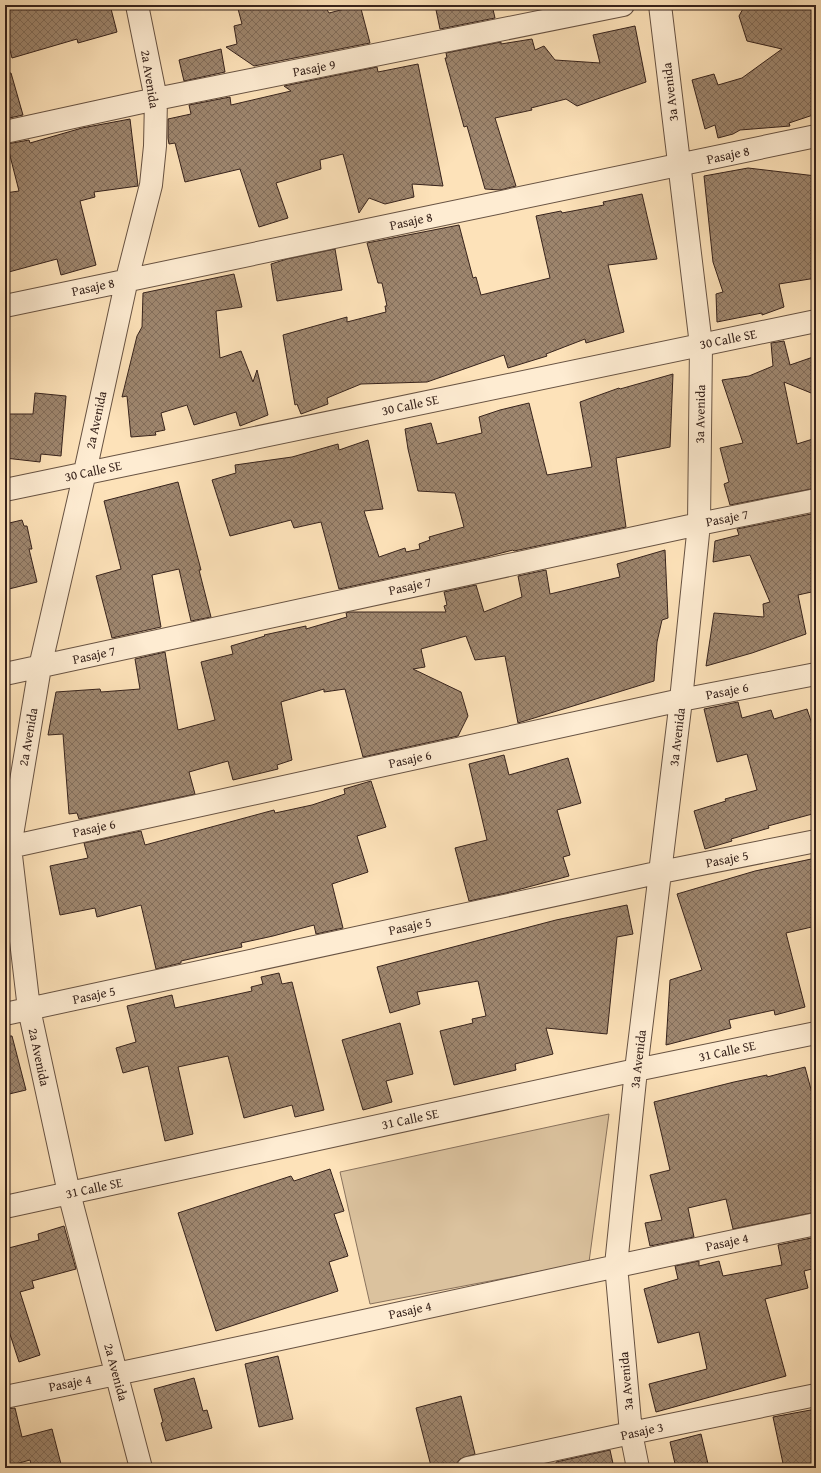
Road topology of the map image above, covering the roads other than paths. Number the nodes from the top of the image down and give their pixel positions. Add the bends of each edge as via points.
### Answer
1 (137, 5) edge
2 (623, 5) edge
3 (660, 5) edge
4 (156, 99) junction
5 (5, 132) edge
6 (816, 136) edge
7 (679, 166) junction
8 (127, 279) junction
9 (5, 306) edge
10 (816, 321) edge
11 (701, 344) junction
12 (85, 472) junction
13 (5, 490) edge
14 (816, 500) edge
15 (698, 524) junction
16 (40, 667) junction
17 (5, 674) edge
18 (816, 674) edge
19 (681, 700) junction
20 (816, 841) edge
21 (8, 847) edge
22 (660, 872) junction
23 (29, 1009) junction
24 (5, 1014) edge
25 (816, 1032) edge
26 (636, 1070) junction
27 (69, 1193) junction
28 (5, 1207) edge
29 (816, 1224) edge
30 (616, 1265) junction
31 (116, 1374) junction
32 (816, 1395) edge
33 (5, 1397) edge
34 (631, 1433) junction
35 (141, 1468) edge
36 (468, 1468) edge
37 (638, 1468) edge

1 - 4 street, 2a Avenida
2 - 4 street, Pasaje 9
3 - 7 street, 3a Avenida
4 - 5 street, Pasaje 9
4 - 8 street, 2a Avenida via 151,185
6 - 7 street, Pasaje 8
7 - 8 street, Pasaje 8
7 - 11 street, 3a Avenida
8 - 9 street, Pasaje 8
8 - 12 street, 2a Avenida
10 - 11 street, 30 Calle SE
11 - 12 street, 30 Calle SE
11 - 15 street, 3a Avenida
12 - 13 street, 30 Calle SE
12 - 16 street, 2a Avenida
14 - 15 street, Pasaje 7
15 - 16 street, Pasaje 7
15 - 19 street, 3a Avenida
16 - 17 street, Pasaje 7
16 - 21 street, 2a Avenida
18 - 19 street, Pasaje 6
19 - 21 street, Pasaje 6
19 - 22 street, 3a Avenida
20 - 22 street, Pasaje 5
21 - 23 street, 2a Avenida
22 - 23 street, Pasaje 5
22 - 26 street, 3a Avenida
23 - 24 street, Pasaje 5
23 - 27 street, 2a Avenida
25 - 26 street, 31 Calle SE
26 - 27 street, 31 Calle SE
26 - 30 street, 3a Avenida
27 - 28 street, 31 Calle SE
27 - 31 street, 2a Avenida
29 - 30 street, Pasaje 4
30 - 31 street, Pasaje 4
30 - 34 street, 3a Avenida
31 - 33 street, Pasaje 4
31 - 35 street, 2a Avenida
32 - 34 street, Pasaje 3
34 - 36 street, Pasaje 3
34 - 37 street, 3a Avenida

